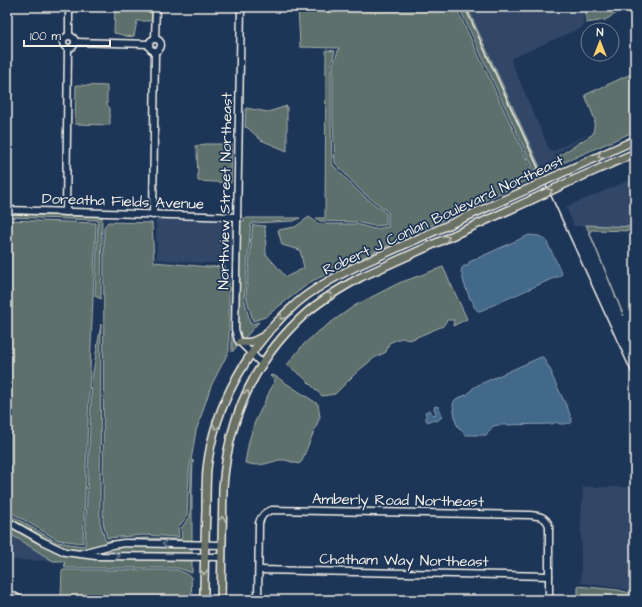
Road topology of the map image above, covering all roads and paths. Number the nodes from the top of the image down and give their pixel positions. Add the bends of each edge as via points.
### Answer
1 (69, 7) edge
2 (156, 7) edge
3 (241, 7) edge
4 (69, 36) junction
5 (156, 39) junction
6 (75, 42) junction
7 (149, 44) junction
8 (68, 48) junction
9 (155, 51) junction
10 (635, 140) edge
11 (635, 153) edge
12 (7, 210) edge
13 (66, 212) junction
14 (153, 215) junction
15 (237, 217) junction
16 (264, 336) junction
17 (240, 342) junction
18 (251, 354) junction
19 (262, 364) junction
20 (7, 521) edge
21 (140, 543) junction
22 (204, 545) junction
23 (222, 545) junction
24 (78, 553) junction
25 (141, 556) junction
26 (204, 557) junction
27 (222, 557) junction
28 (259, 570) junction
29 (549, 576) junction
30 (7, 595) edge
31 (20, 600) edge
32 (204, 600) edge
33 (221, 600) edge
34 (258, 600) edge
35 (549, 600) edge

1 - 4 street
2 - 5 street
3 - 15 street, Northview Street Northeast
4 - 6 street
4 - 8 street via 62,41 64,47
5 - 7 street
5 - 9 street via 162,45
6 - 7 street
6 - 8 street via 74,46
7 - 9 street via 151,50
8 - 13 street
9 - 14 street
10 -> 16 main road, Robert J Conlan Boulevard Northeast, bridge via 355,267 322,285 299,302
19 -> 11 main road, Robert J Conlan Boulevard Northeast, bridge via 279,341 306,313 343,287
12 - 13 street, Doreatha Fields Avenue
13 - 14 street, Doreatha Fields Avenue
14 - 15 street, Doreatha Fields Avenue
15 - 17 street, Northview Street Northeast via 235,329
16 - 17 main road via 246,343
16 - 18 main road, Robert J Conlan Boulevard Northeast
17 - 18 street, Northview Street Northeast
18 - 19 street, Northview Street Northeast
18 -> 22 main road, Robert J Conlan Boulevard Northeast via 227,396 211,444 207,470
23 -> 19 main road, Robert J Conlan Boulevard Northeast via 224,469 228,446 244,398
20 - 24 street via 65,552
22 -> 21 street
21 - 24 street via 124,543
21 - 25 street
22 - 23 street
22 - 26 main road, Robert J Conlan Boulevard Northeast
23 - 27 main road, Robert J Conlan Boulevard Northeast
24 -> 25 street via 96,556
25 - 26 street
26 - 27 street
26 -> 32 main road, Robert J Conlan Boulevard Northeast
27 - 33 main road, Robert J Conlan Boulevard Northeast
28 - 29 street, Chatham Way Northeast
28 - 29 street, Amberly Road Northeast via 260,519 272,510 539,516 545,519 549,526
28 - 34 street
29 - 35 street
30 - 31 street

